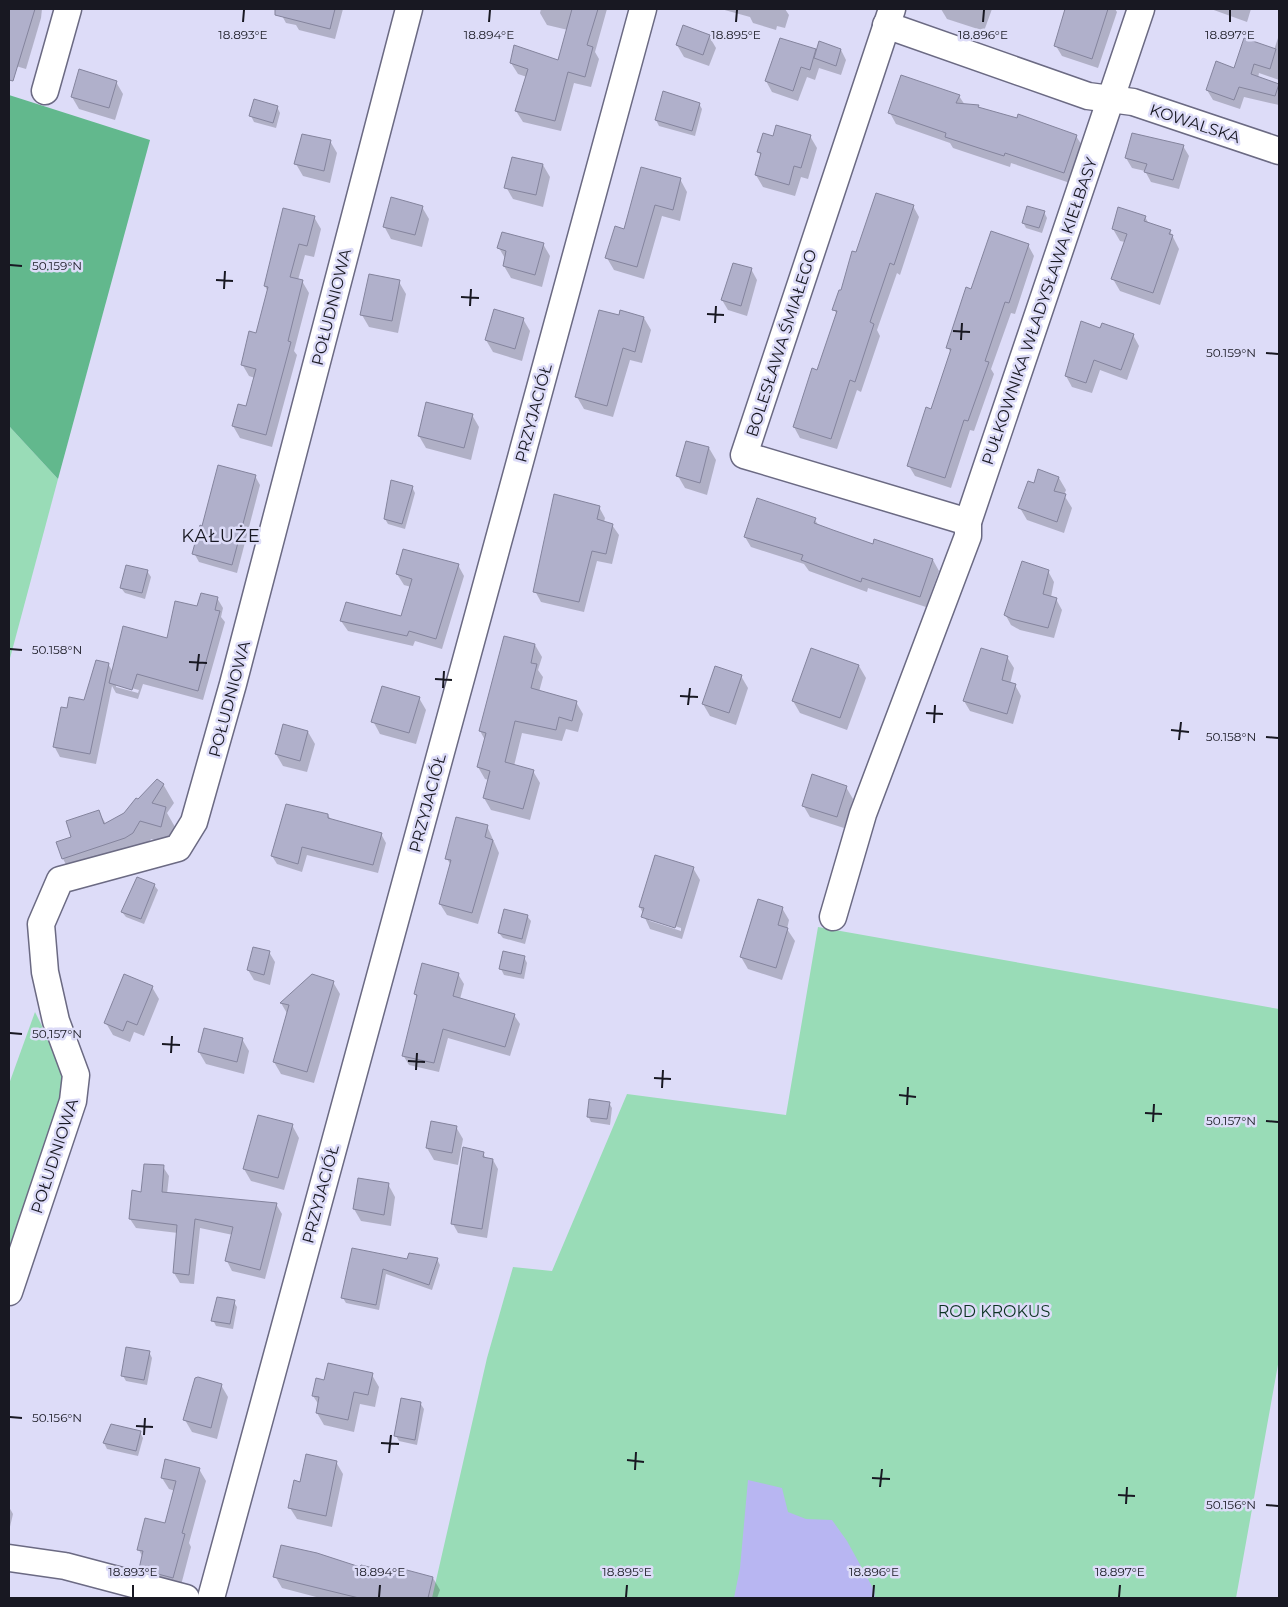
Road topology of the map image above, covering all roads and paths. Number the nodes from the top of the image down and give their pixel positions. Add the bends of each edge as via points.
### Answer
1 (68, 9) edge
2 (409, 9) edge
3 (643, 9) edge
4 (1141, 9) edge
5 (889, 17) edge
6 (45, 91) dead end
7 (1110, 99) junction
8 (1279, 151) edge
9 (968, 522) junction
10 (834, 917) dead end
11 (9, 1292) edge
12 (9, 1558) edge
13 (186, 1598) edge
14 (211, 1598) edge

1 - 6 street
2 - 11 street, POŁUDNIOWA via 194,822 178,848 60,880 40,924 45,972 56,1021 76,1076 73,1101
3 - 14 street, PRZYJACIÓŁ
4 - 7 street, PUŁKOWNIKA WŁADYSŁAWA KIEŁBASY
5 - 7 street via 1088,96
5 - 9 street, BOLESŁAWA ŚMIAŁEGO via 744,455
7 - 8 street, KOWALSKA via 1133,102
7 - 9 street, PUŁKOWNIKA WŁADYSŁAWA KIEŁBASY
9 - 10 street, PUŁKOWNIKA WŁADYSŁAWA KIEŁBASY via 968,536 863,814
12 - 13 street via 65,1566

